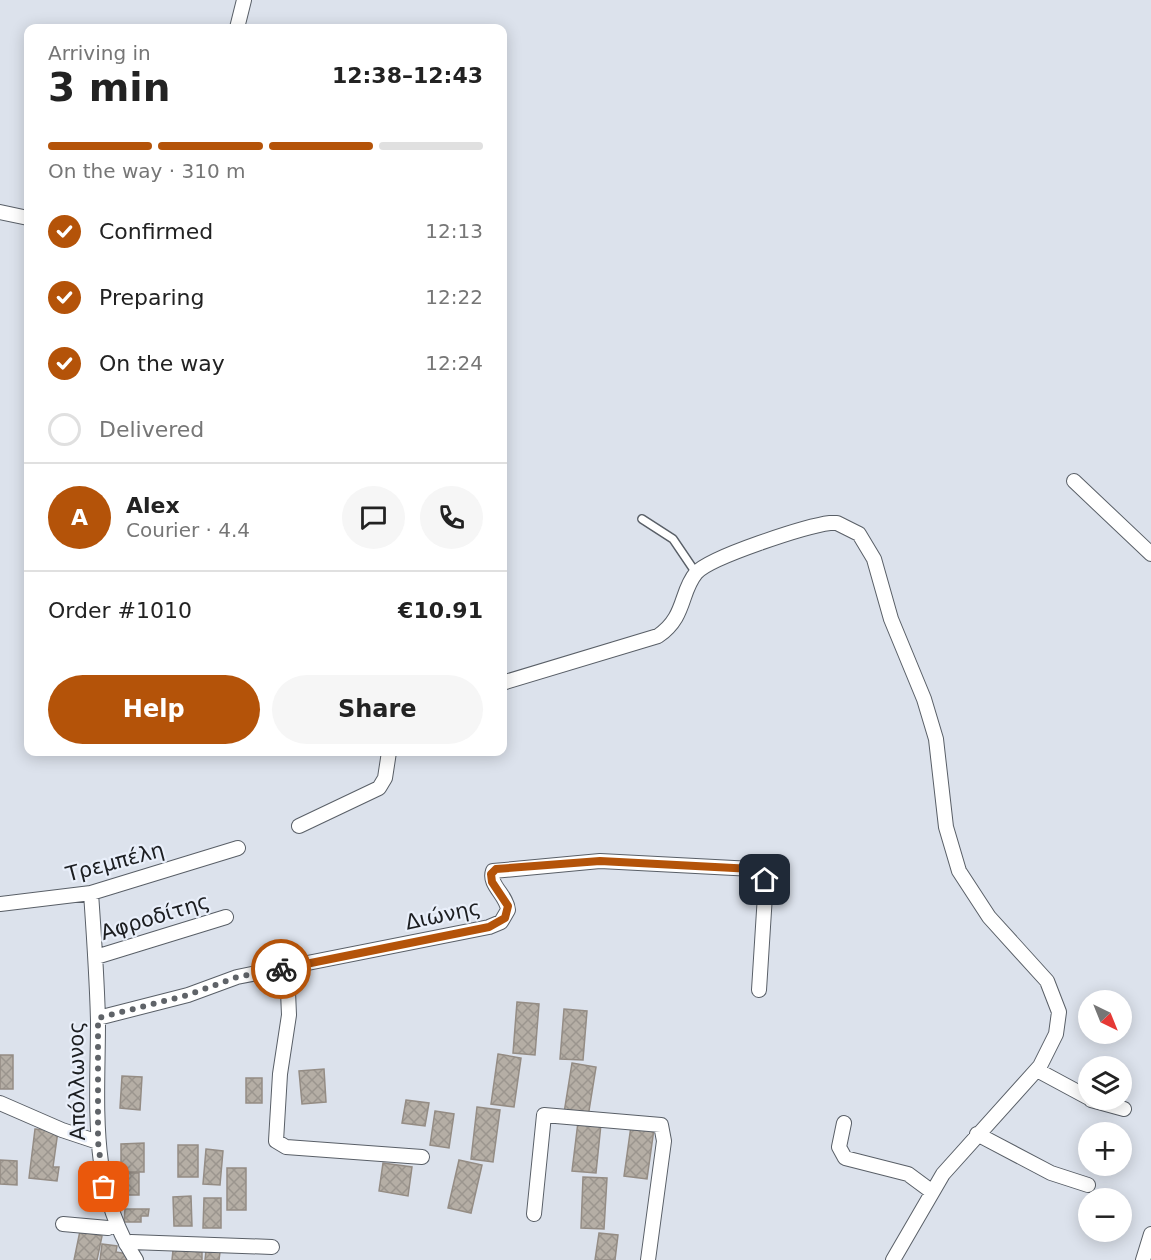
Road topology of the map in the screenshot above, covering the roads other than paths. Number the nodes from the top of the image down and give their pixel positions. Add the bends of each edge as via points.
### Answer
1 (244, 0) edge
2 (238, 24) edge
3 (0, 212) edge
4 (24, 217) edge
5 (1074, 481) dead end
6 (642, 519) dead end
7 (1151, 554) edge
8 (696, 573) junction
9 (507, 681) edge
10 (388, 756) edge
11 (299, 826) dead end
12 (238, 848) dead end
13 (91, 893) junction
14 (0, 904) edge
15 (226, 917) dead end
16 (96, 957) junction
17 (286, 968) junction
18 (759, 990) dead end
19 (98, 1018) junction
20 (1037, 1070) junction
21 (1078, 1092) edge
22 (0, 1103) edge
23 (844, 1123) dead end
24 (977, 1134) junction
25 (98, 1142) junction
26 (422, 1157) dead end
27 (1088, 1185) dead end
28 (931, 1191) junction
29 (534, 1214) dead end
30 (63, 1224) dead end
31 (115, 1225) junction
32 (1151, 1234) edge
33 (126, 1245) junction
34 (272, 1247) dead end
35 (136, 1260) edge
36 (648, 1260) edge
37 (893, 1260) edge
38 (1143, 1260) edge

1 - 2 street
3 - 4 street
5 - 7 street
6 - 8 lane via 673,539
8 - 9 street via 674,620 658,636
8 - 20 street via 715,559 824,524 848,527 867,543 936,739 946,827 956,866 975,899 1047,981 1056,997 1057,1030
10 - 11 street via 379,788
12 - 13 street, Τρεμπέλη
13 - 14 street, Τρεμπέλη
13 - 16 street, Απόλλωνος
15 - 16 street, Αφροδίτης
16 - 19 street, Απόλλωνος
17 - 18 street, Διώνης via 489,927 501,922 508,910 492,882 493,871 600,861 753,869 761,874 765,895
17 - 19 street, Διώνης via 237,977 188,995
17 - 26 street via 289,1015 276,1141 286,1147
19 - 25 street, Απόλλωνος
20 - 21 street
20 - 24 street
22 - 25 street
23 - 28 street via 839,1147 845,1158 908,1174
24 - 27 street via 1051,1173
24 - 28 street
25 - 31 street, Απόλλωνος via 104,1187
28 - 37 street
29 - 36 street via 544,1115 661,1125 664,1140
30 - 31 street via 108,1228
31 - 33 street, Απόλλωνος
32 - 38 street
33 - 34 street via 131,1242
33 - 35 street, Απόλλωνος

